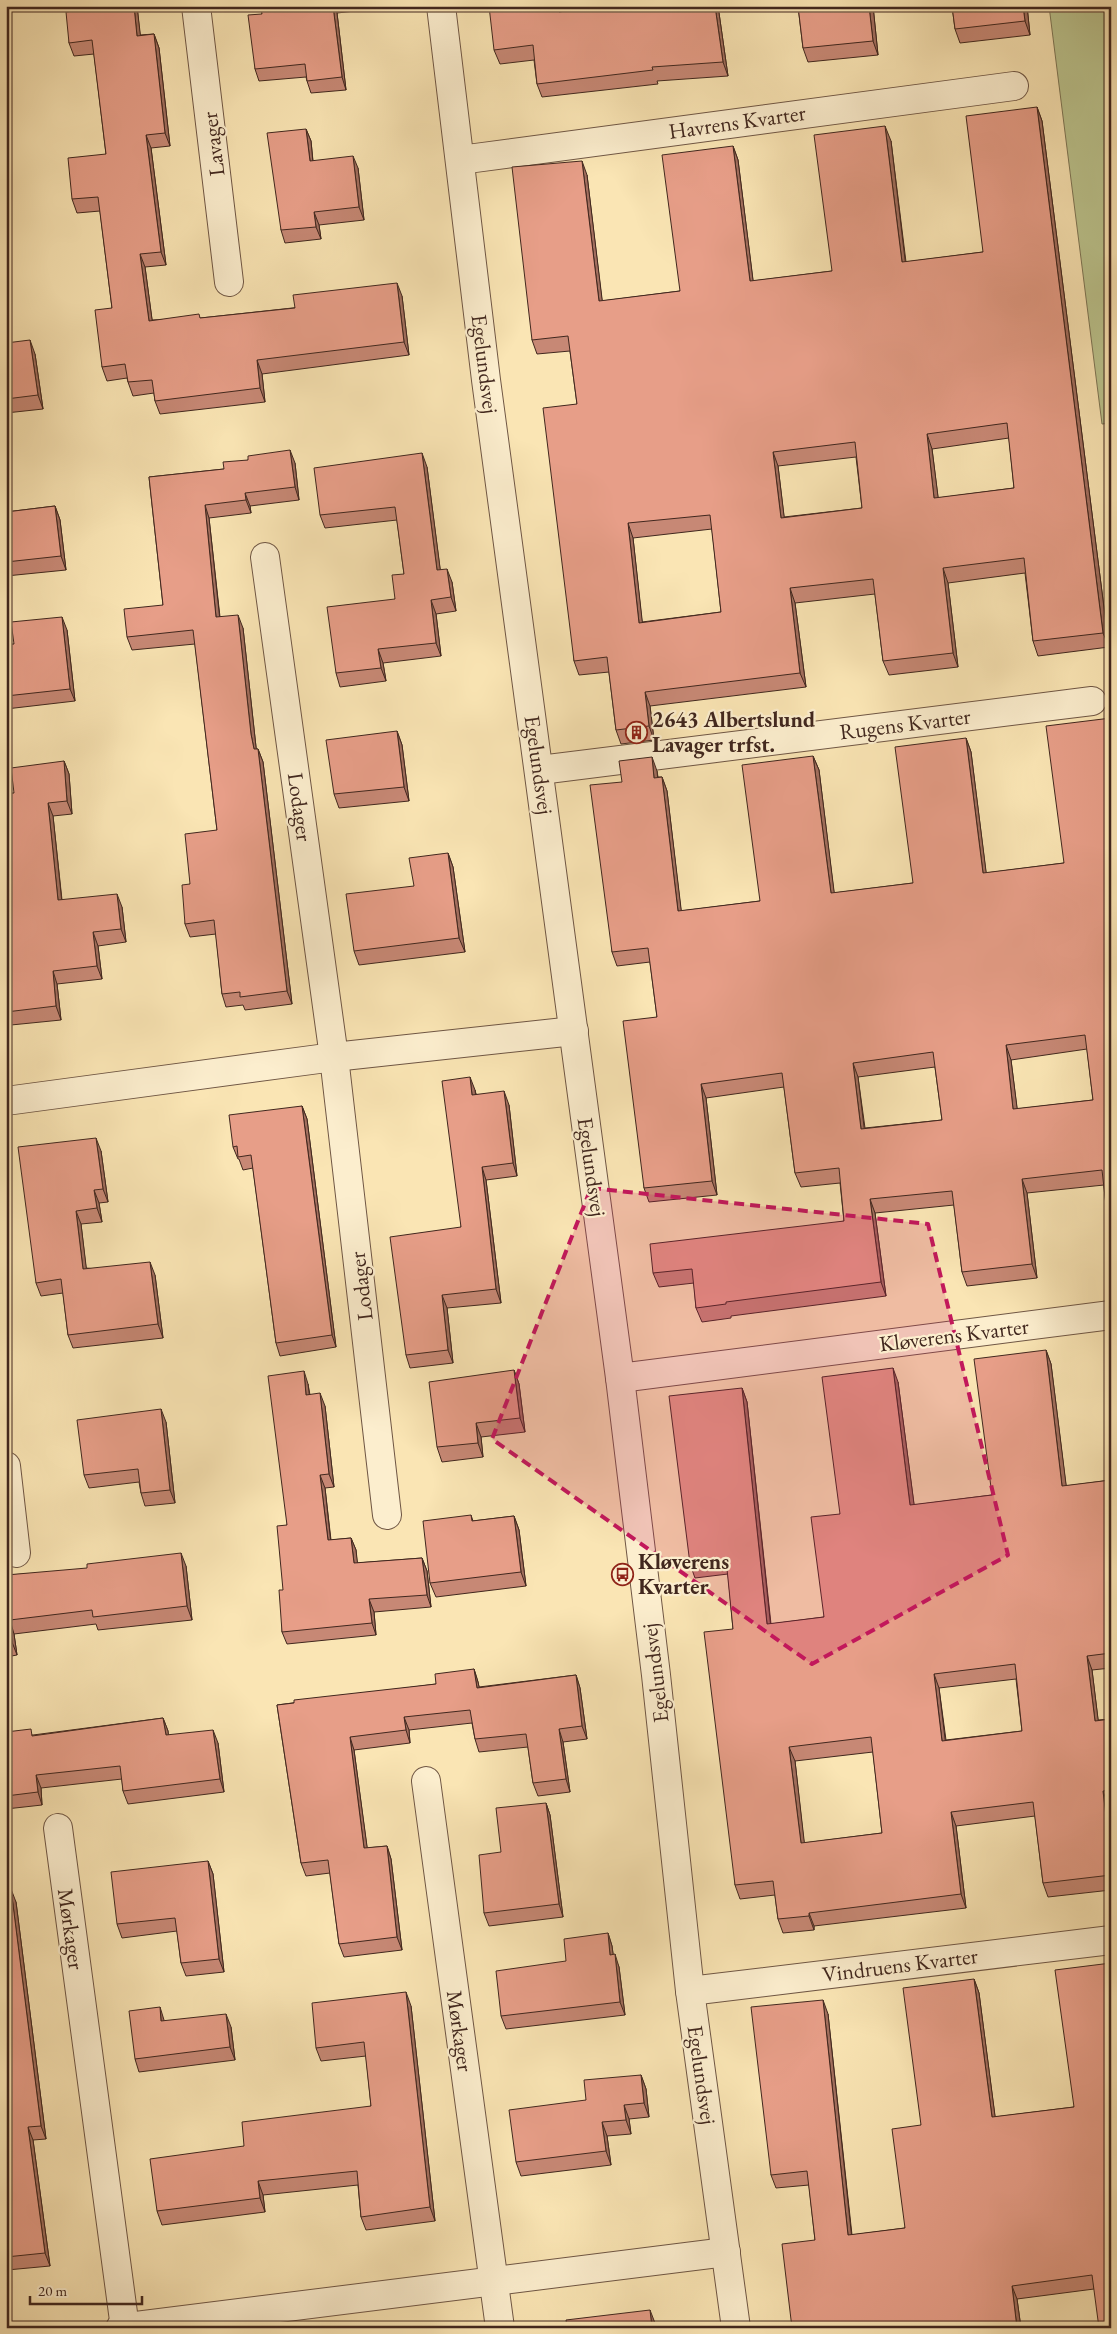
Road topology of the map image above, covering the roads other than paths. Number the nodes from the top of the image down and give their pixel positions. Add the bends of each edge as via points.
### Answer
1 (196, 6) edge
2 (441, 6) edge
3 (1014, 86) dead end
4 (460, 160) junction
5 (229, 282) dead end
6 (265, 557) dead end
7 (1092, 701) dead end
8 (540, 770) junction
9 (574, 1030) junction
10 (334, 1057) junction
11 (6, 1101) edge
12 (1111, 1315) edge
13 (620, 1378) junction
14 (6, 1466) edge
15 (387, 1515) dead end
16 (16, 1553) dead end
17 (426, 1781) dead end
18 (58, 1828) dead end
19 (1111, 1940) edge
20 (690, 1991) junction
21 (726, 2252) junction
22 (494, 2281) junction
23 (123, 2328) edge
24 (500, 2328) edge
25 (736, 2328) edge

1 - 5 street, Lavager
2 - 4 street, Egelundsvej
3 - 4 street, Havrens Kvarter
4 - 8 street, Egelundsvej via 486,380
6 - 10 street, Lodager
7 - 8 street, Rugens Kvarter
8 - 9 street, Egelundsvej
9 - 10 street
9 - 13 street, Egelundsvej
10 - 11 street
10 - 15 street, Lodager
12 - 13 street, Kløverens Kvarter
13 - 20 street, Egelundsvej
14 - 16 street
17 - 22 street, Mørkager
18 - 23 street, Mørkager
19 - 20 street, Vindruens Kvarter
20 - 21 street, Egelundsvej
21 - 22 street, Mørkager
21 - 25 street, Egelundsvej
22 - 23 street, Mørkager
22 - 24 street, Mørkager

